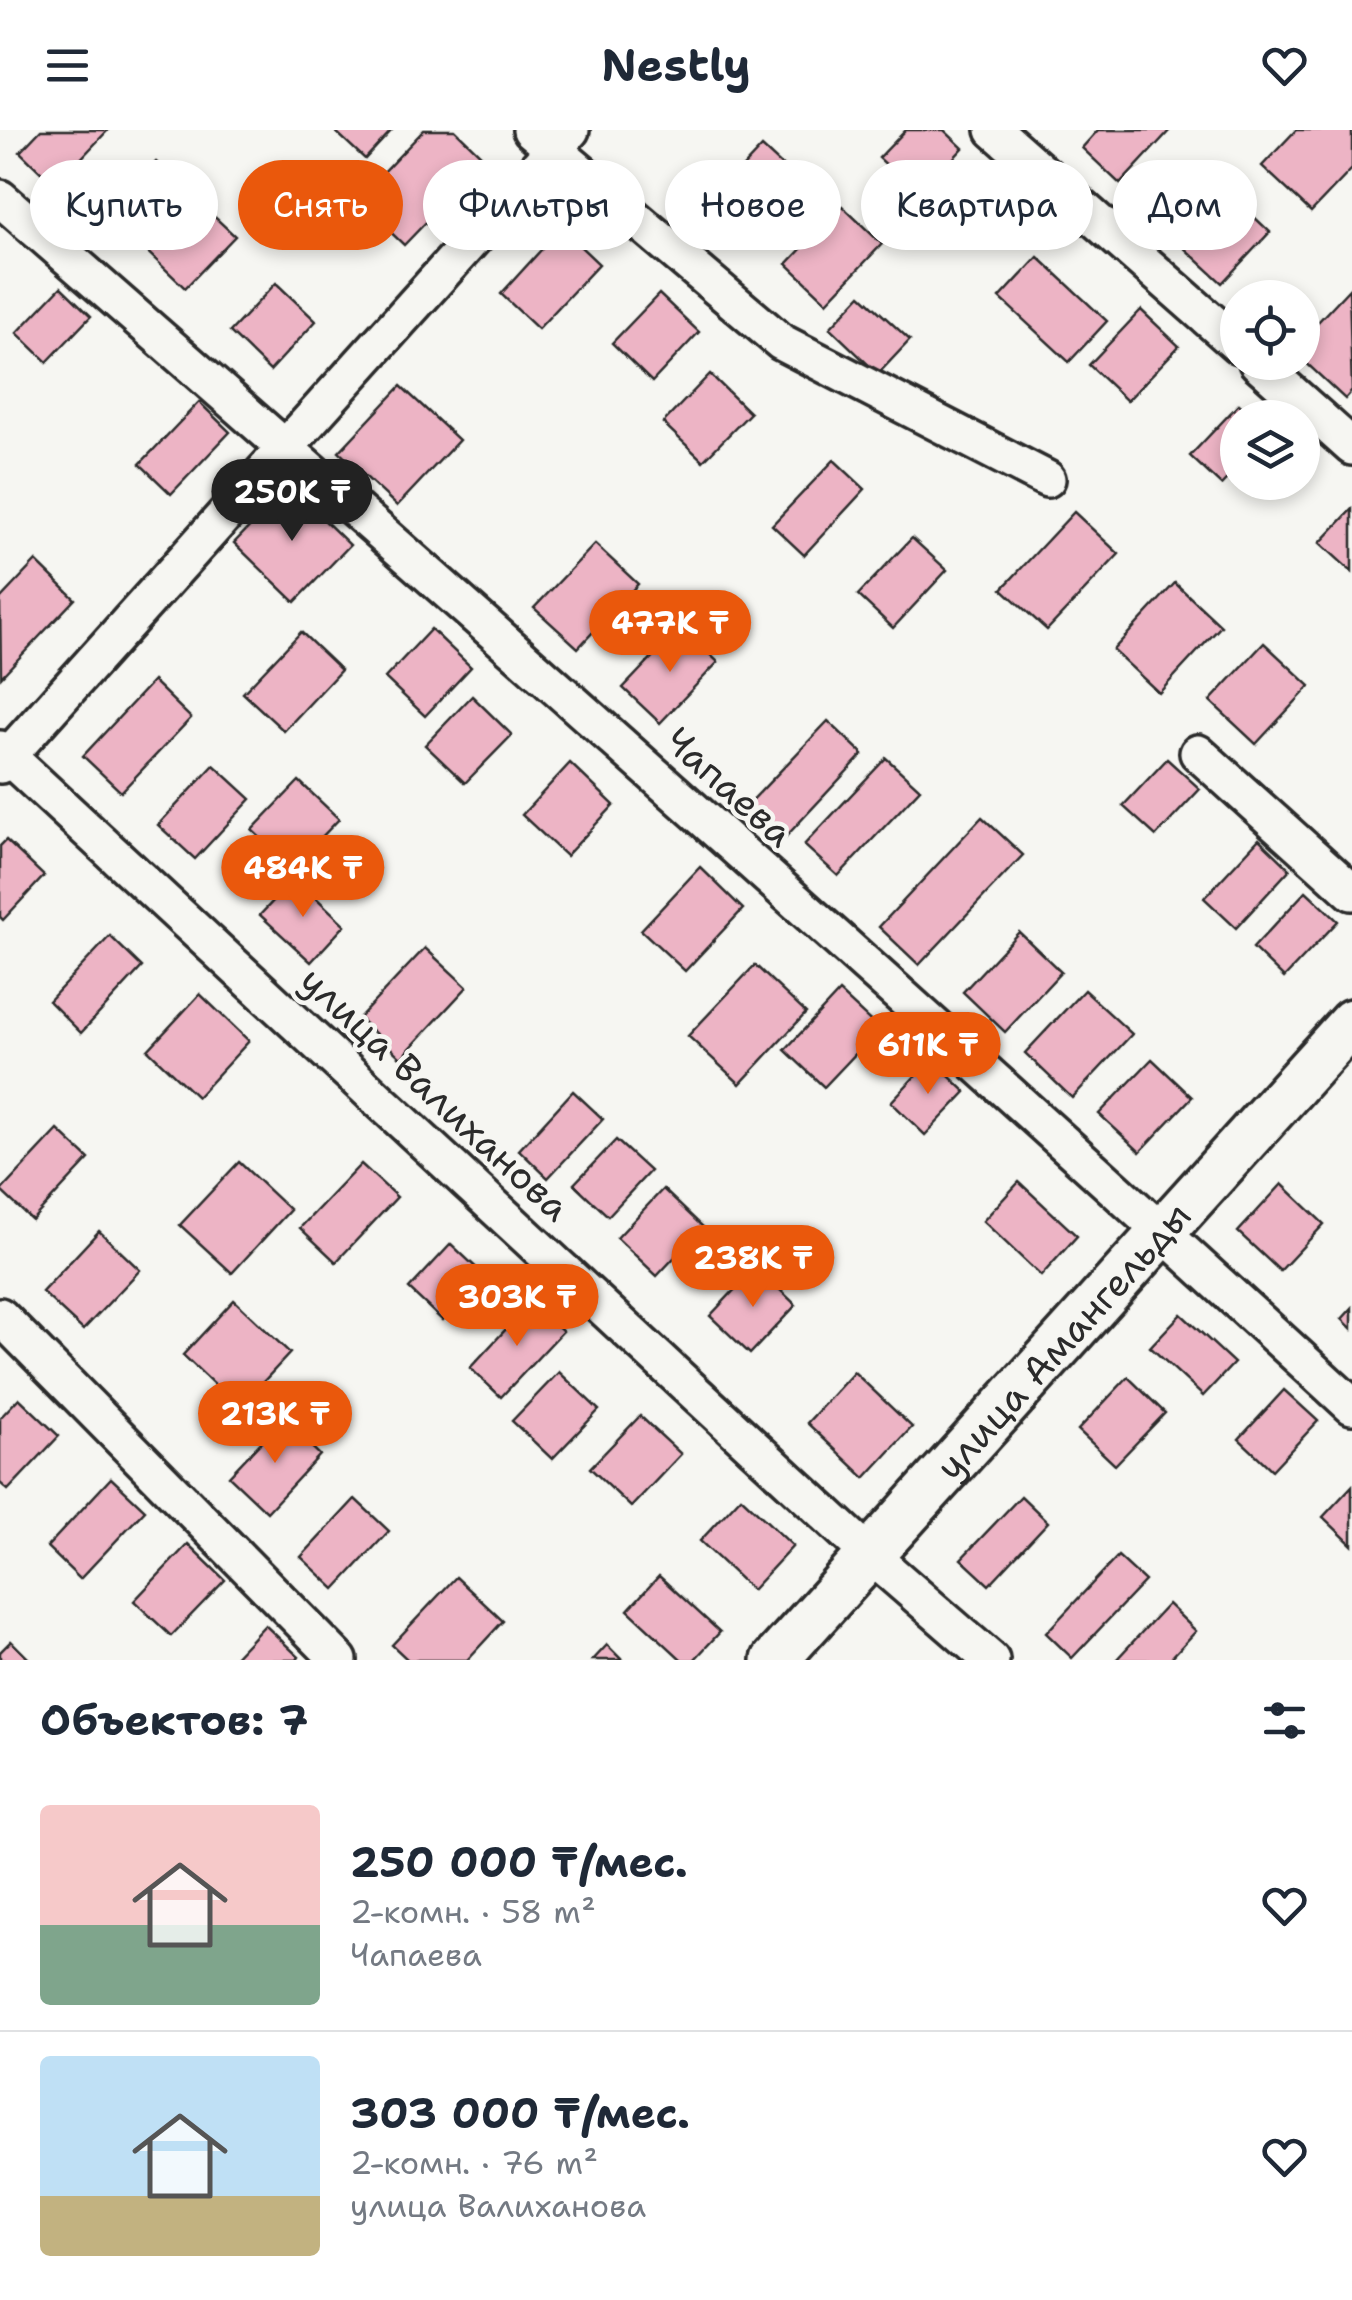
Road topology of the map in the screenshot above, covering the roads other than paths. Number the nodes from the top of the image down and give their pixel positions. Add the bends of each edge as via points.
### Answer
1 (994, 130) edge
2 (552, 137) edge
3 (0, 198) edge
4 (1220, 329) edge
5 (1277, 380) edge
6 (284, 446) junction
7 (1352, 446) edge
8 (1047, 479) dead end
9 (1198, 753) dead end
10 (3, 757) edge
11 (1352, 892) edge
12 (1352, 1022) edge
13 (1162, 1232) junction
14 (0, 1316) edge
15 (1352, 1406) edge
16 (870, 1554) junction
17 (339, 1660) edge
18 (775, 1660) edge
19 (991, 1660) edge

1 - 4 street
2 - 6 street
2 - 8 street via 781,342
3 - 6 street, Чапаева
5 - 7 street
6 - 10 street
6 - 13 street, Чапаева
9 - 11 street
10 - 16 street, улица Валиханова
12 - 13 street, улица Амангельды
13 - 15 street, Чапаева
13 - 16 street, улица Амангельды
14 - 17 street
16 - 18 street, улица Амангельды
16 - 19 street, улица Валиханова

